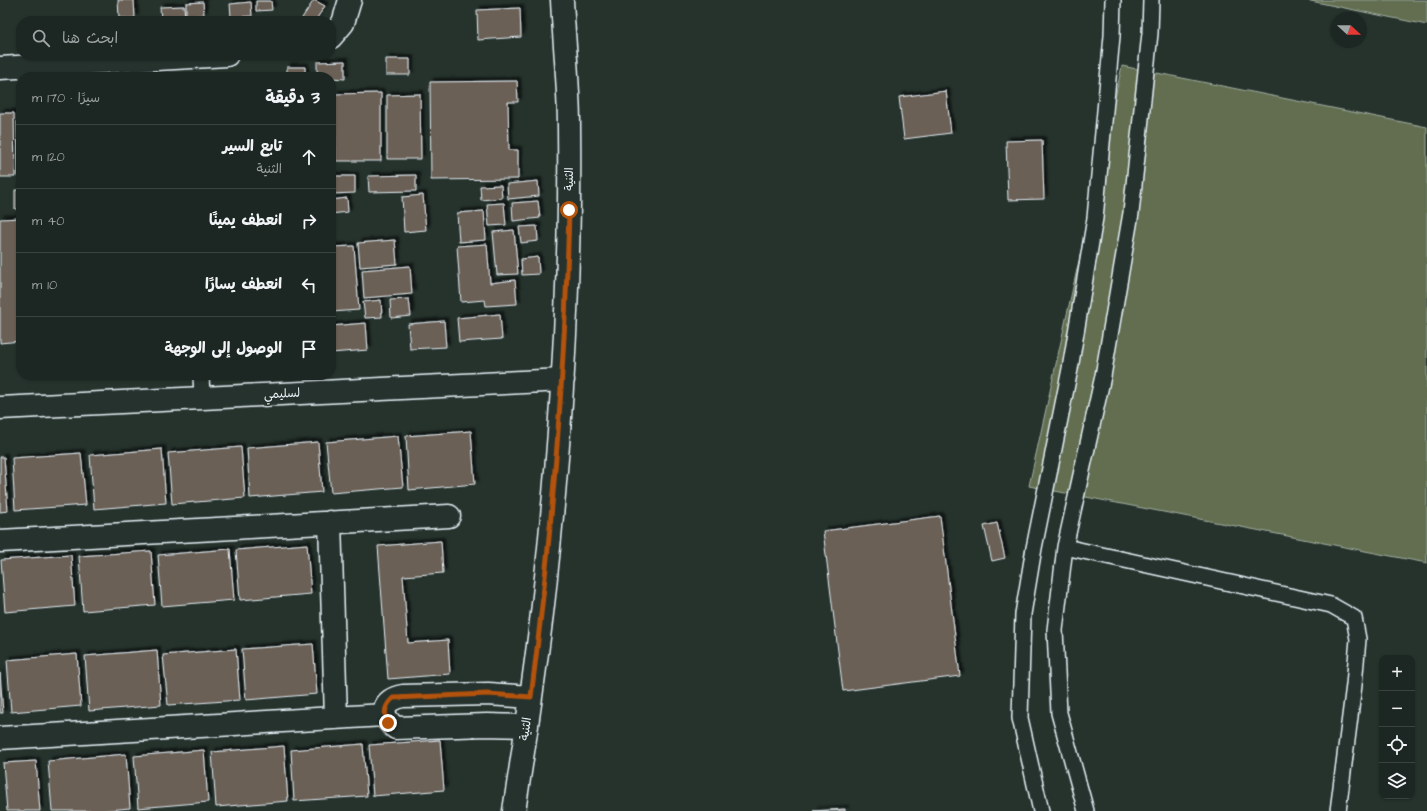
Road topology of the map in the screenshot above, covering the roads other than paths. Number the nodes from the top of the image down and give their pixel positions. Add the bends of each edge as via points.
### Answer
1 (350, 0) edge
2 (562, 0) edge
3 (1113, 0) edge
4 (1151, 0) edge
5 (336, 31) edge
6 (140, 60) edge
7 (0, 68) edge
8 (202, 380) edge
9 (563, 380) junction
10 (202, 398) junction
11 (0, 408) edge
12 (449, 516) dead end
13 (330, 522) junction
14 (0, 541) edge
15 (1065, 547) junction
16 (531, 697) junction
17 (384, 715) junction
18 (336, 718) junction
19 (527, 726) junction
20 (0, 738) edge
21 (514, 811) edge
22 (1041, 811) edge
23 (1086, 811) edge
24 (1338, 811) edge

1 - 5 street via 343,23
2 - 9 street, الثنية via 569,124 568,272
3 - 22 lane via 1112,36 1094,218 1070,369 1023,614 1020,718
4 - 15 lane via 1150,33 1131,213 1102,376
6 - 7 street
8 - 10 lane
9 - 10 street, لسليمي
9 - 16 street, الثنية via 547,567
10 - 11 street, لسليمي
12 - 13 street
13 - 14 street
13 - 18 street
15 - 23 lane via 1055,630 1059,713
15 - 24 lane via 1331,605 1354,618 1358,639
16 - 17 street via 488,694 403,696 393,698 386,705
16 - 19 street, الثنية
17 - 18 street
17 - 19 street via 388,723 396,728
18 - 20 street
19 - 21 street, الثنية

